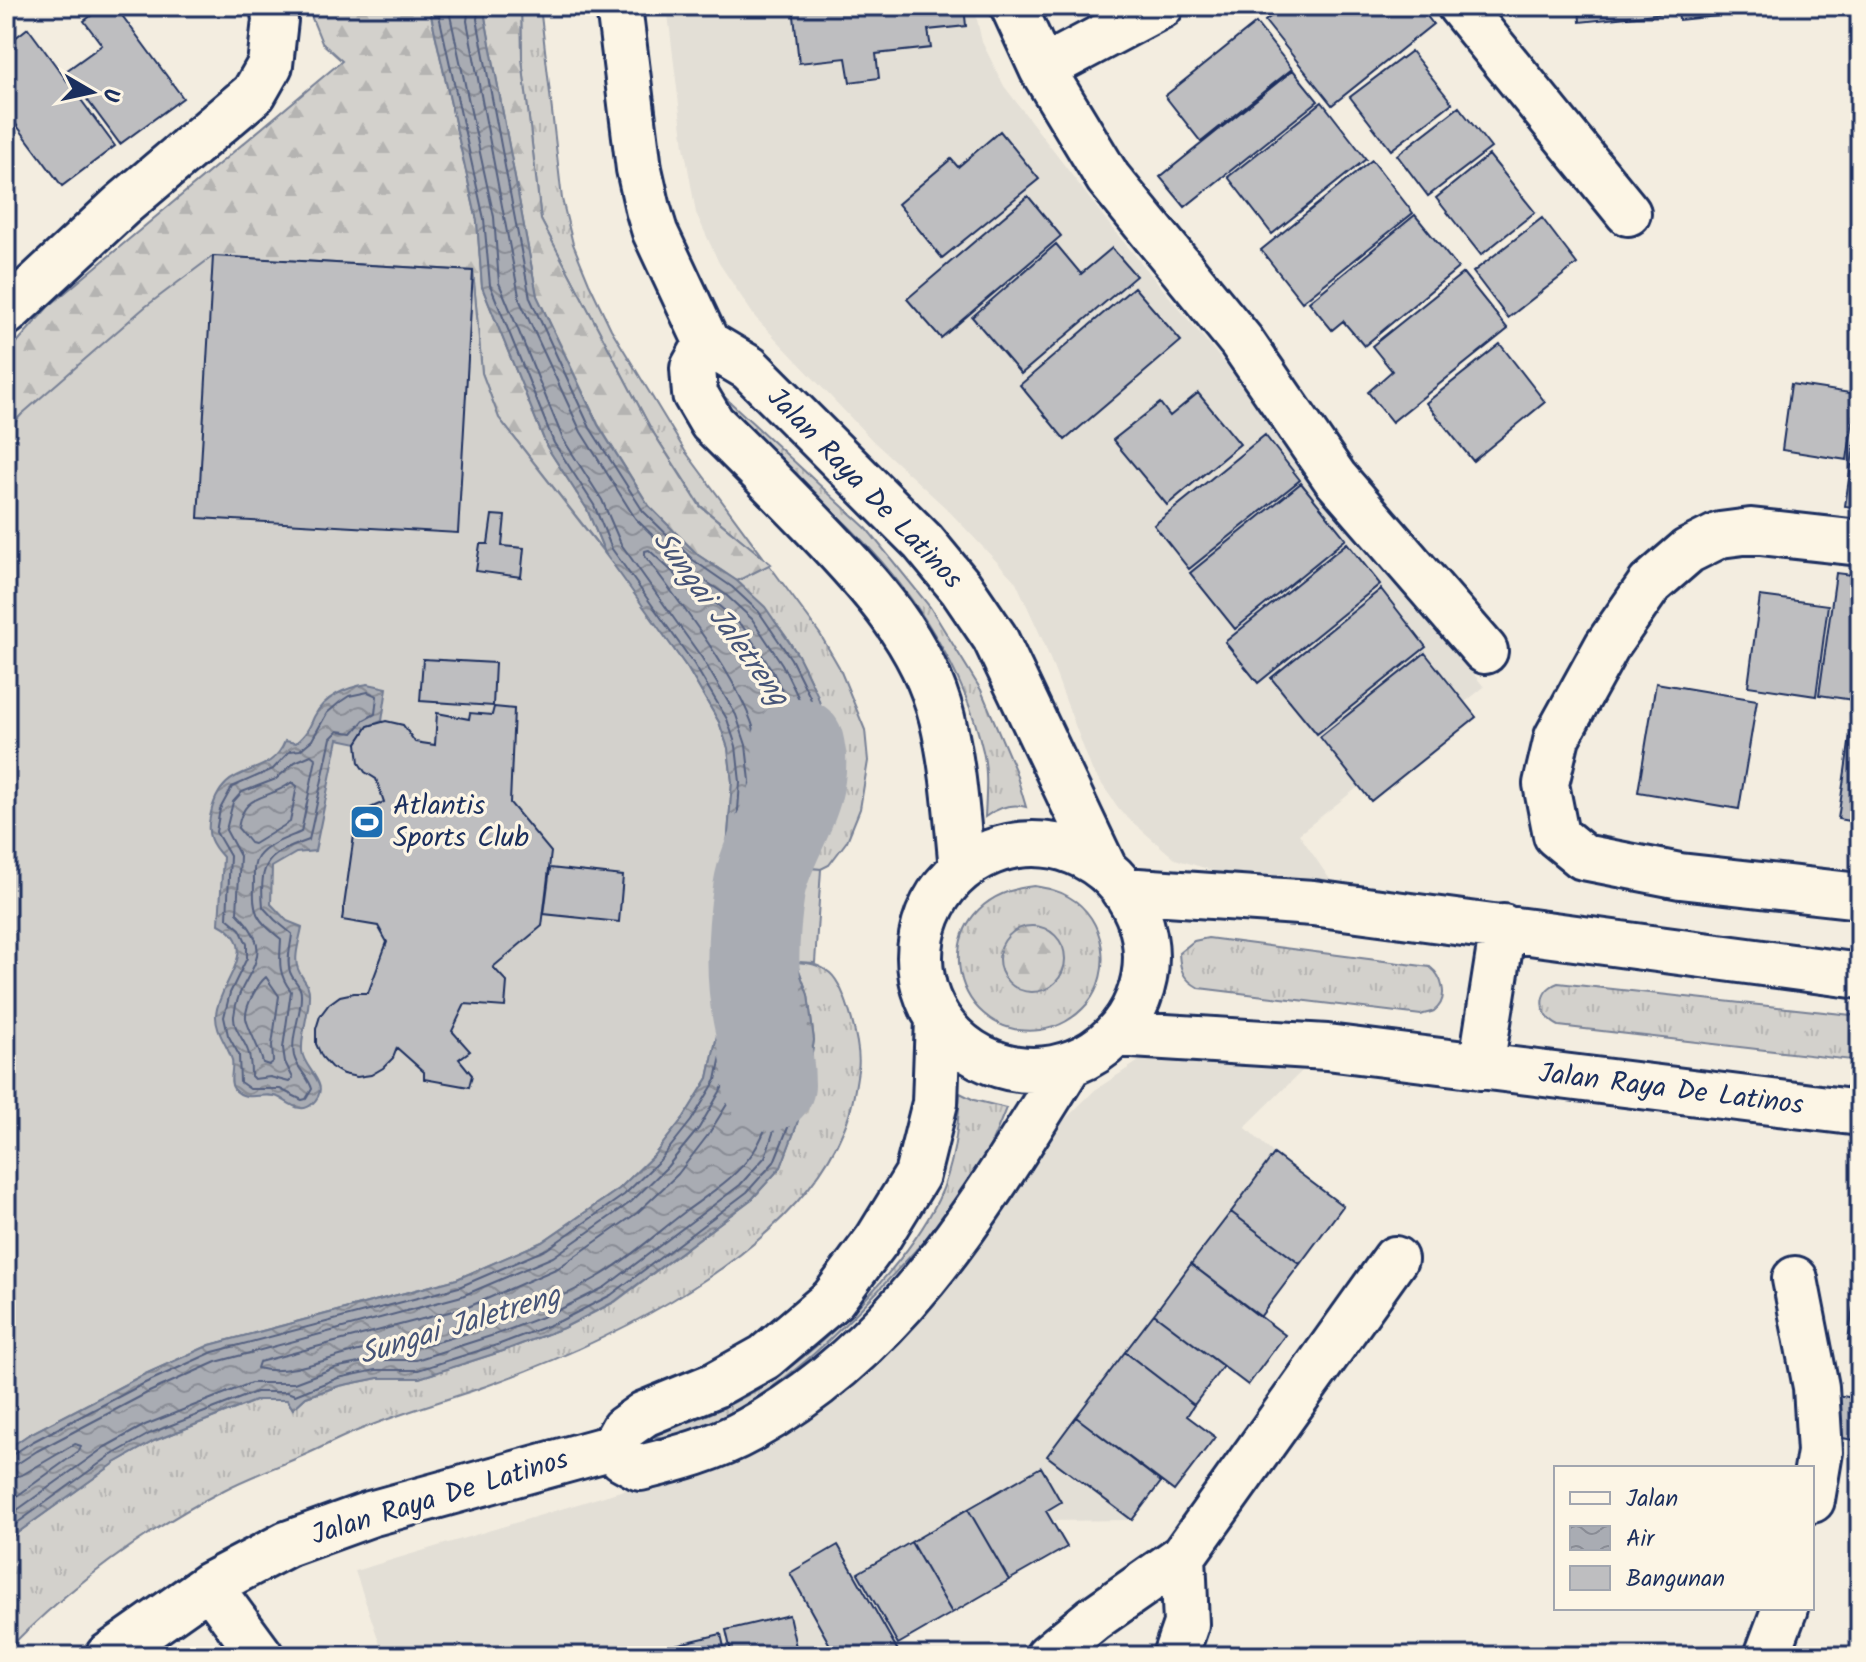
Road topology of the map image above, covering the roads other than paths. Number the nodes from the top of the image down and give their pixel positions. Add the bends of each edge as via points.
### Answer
1 (273, 6) edge
2 (619, 6) edge
3 (1013, 6) edge
4 (1161, 6) edge
5 (1460, 6) edge
6 (1042, 69) junction
7 (1628, 213) dead end
8 (6, 313) edge
9 (707, 343) junction
10 (1860, 543) edge
11 (1485, 651) dead end
12 (962, 869) junction
13 (1114, 880) junction
14 (1860, 896) edge
15 (1503, 927) junction
16 (1860, 976) edge
17 (938, 1019) junction
18 (1116, 1034) junction
19 (1069, 1065) junction
20 (1481, 1067) junction
21 (1860, 1113) edge
22 (1395, 1259) dead end
23 (1795, 1279) dead end
24 (613, 1447) junction
25 (1814, 1488) edge
26 (1183, 1556) junction
27 (209, 1585) junction
28 (1784, 1610) edge
29 (108, 1656) edge
30 (261, 1656) edge
31 (1048, 1656) edge
32 (1175, 1656) edge
33 (1767, 1656) edge

1 - 8 street via 270,65 254,93
2 - 9 street via 648,209
3 - 6 street
4 - 6 street
5 - 7 street
6 - 11 street via 1108,178 1241,341 1335,478
9 - 12 street via 693,368 695,394 712,423 868,582 920,660 942,716
9 - 13 street, Jalan Raya De Latinos via 749,368 923,542 961,588 995,638
10 - 14 street via 1751,531 1720,535 1688,551 1650,584 1607,646 1557,737 1546,784 1556,835 1583,857 1680,876
12 - 13 street, Jalan Raya De Latinos via 988,853 1018,845 1050,845 1079,854
12 - 17 street, Jalan Raya De Latinos via 929,913 922,939 920,967
13 - 15 street, Jalan Raya De Latinos
13 - 18 street, Jalan Raya De Latinos via 1139,917 1145,948 1134,1009
15 - 16 street, Jalan Raya De Latinos
15 - 20 street
17 - 19 street, Jalan Raya De Latinos via 962,1046 995,1065 1033,1071
17 - 24 street, Jalan Raya De Latinos via 935,1103 917,1175 833,1299 765,1357 715,1385 644,1414 623,1429
18 - 19 street, Jalan Raya De Latinos
18 - 20 street, Jalan Raya De Latinos via 1327,1047
19 - 24 street, Jalan Raya De Latinos via 938,1262 878,1334 818,1386 748,1431 677,1459 640,1468
20 - 21 street, Jalan Raya De Latinos
22 - 26 street
23 - 25 street via 1816,1387 1820,1452
24 - 27 street, Jalan Raya De Latinos via 370,1514 287,1544
26 - 31 street
26 - 32 street via 1186,1624
27 - 29 street, Jalan Raya De Latinos
27 - 30 street
28 - 33 street

